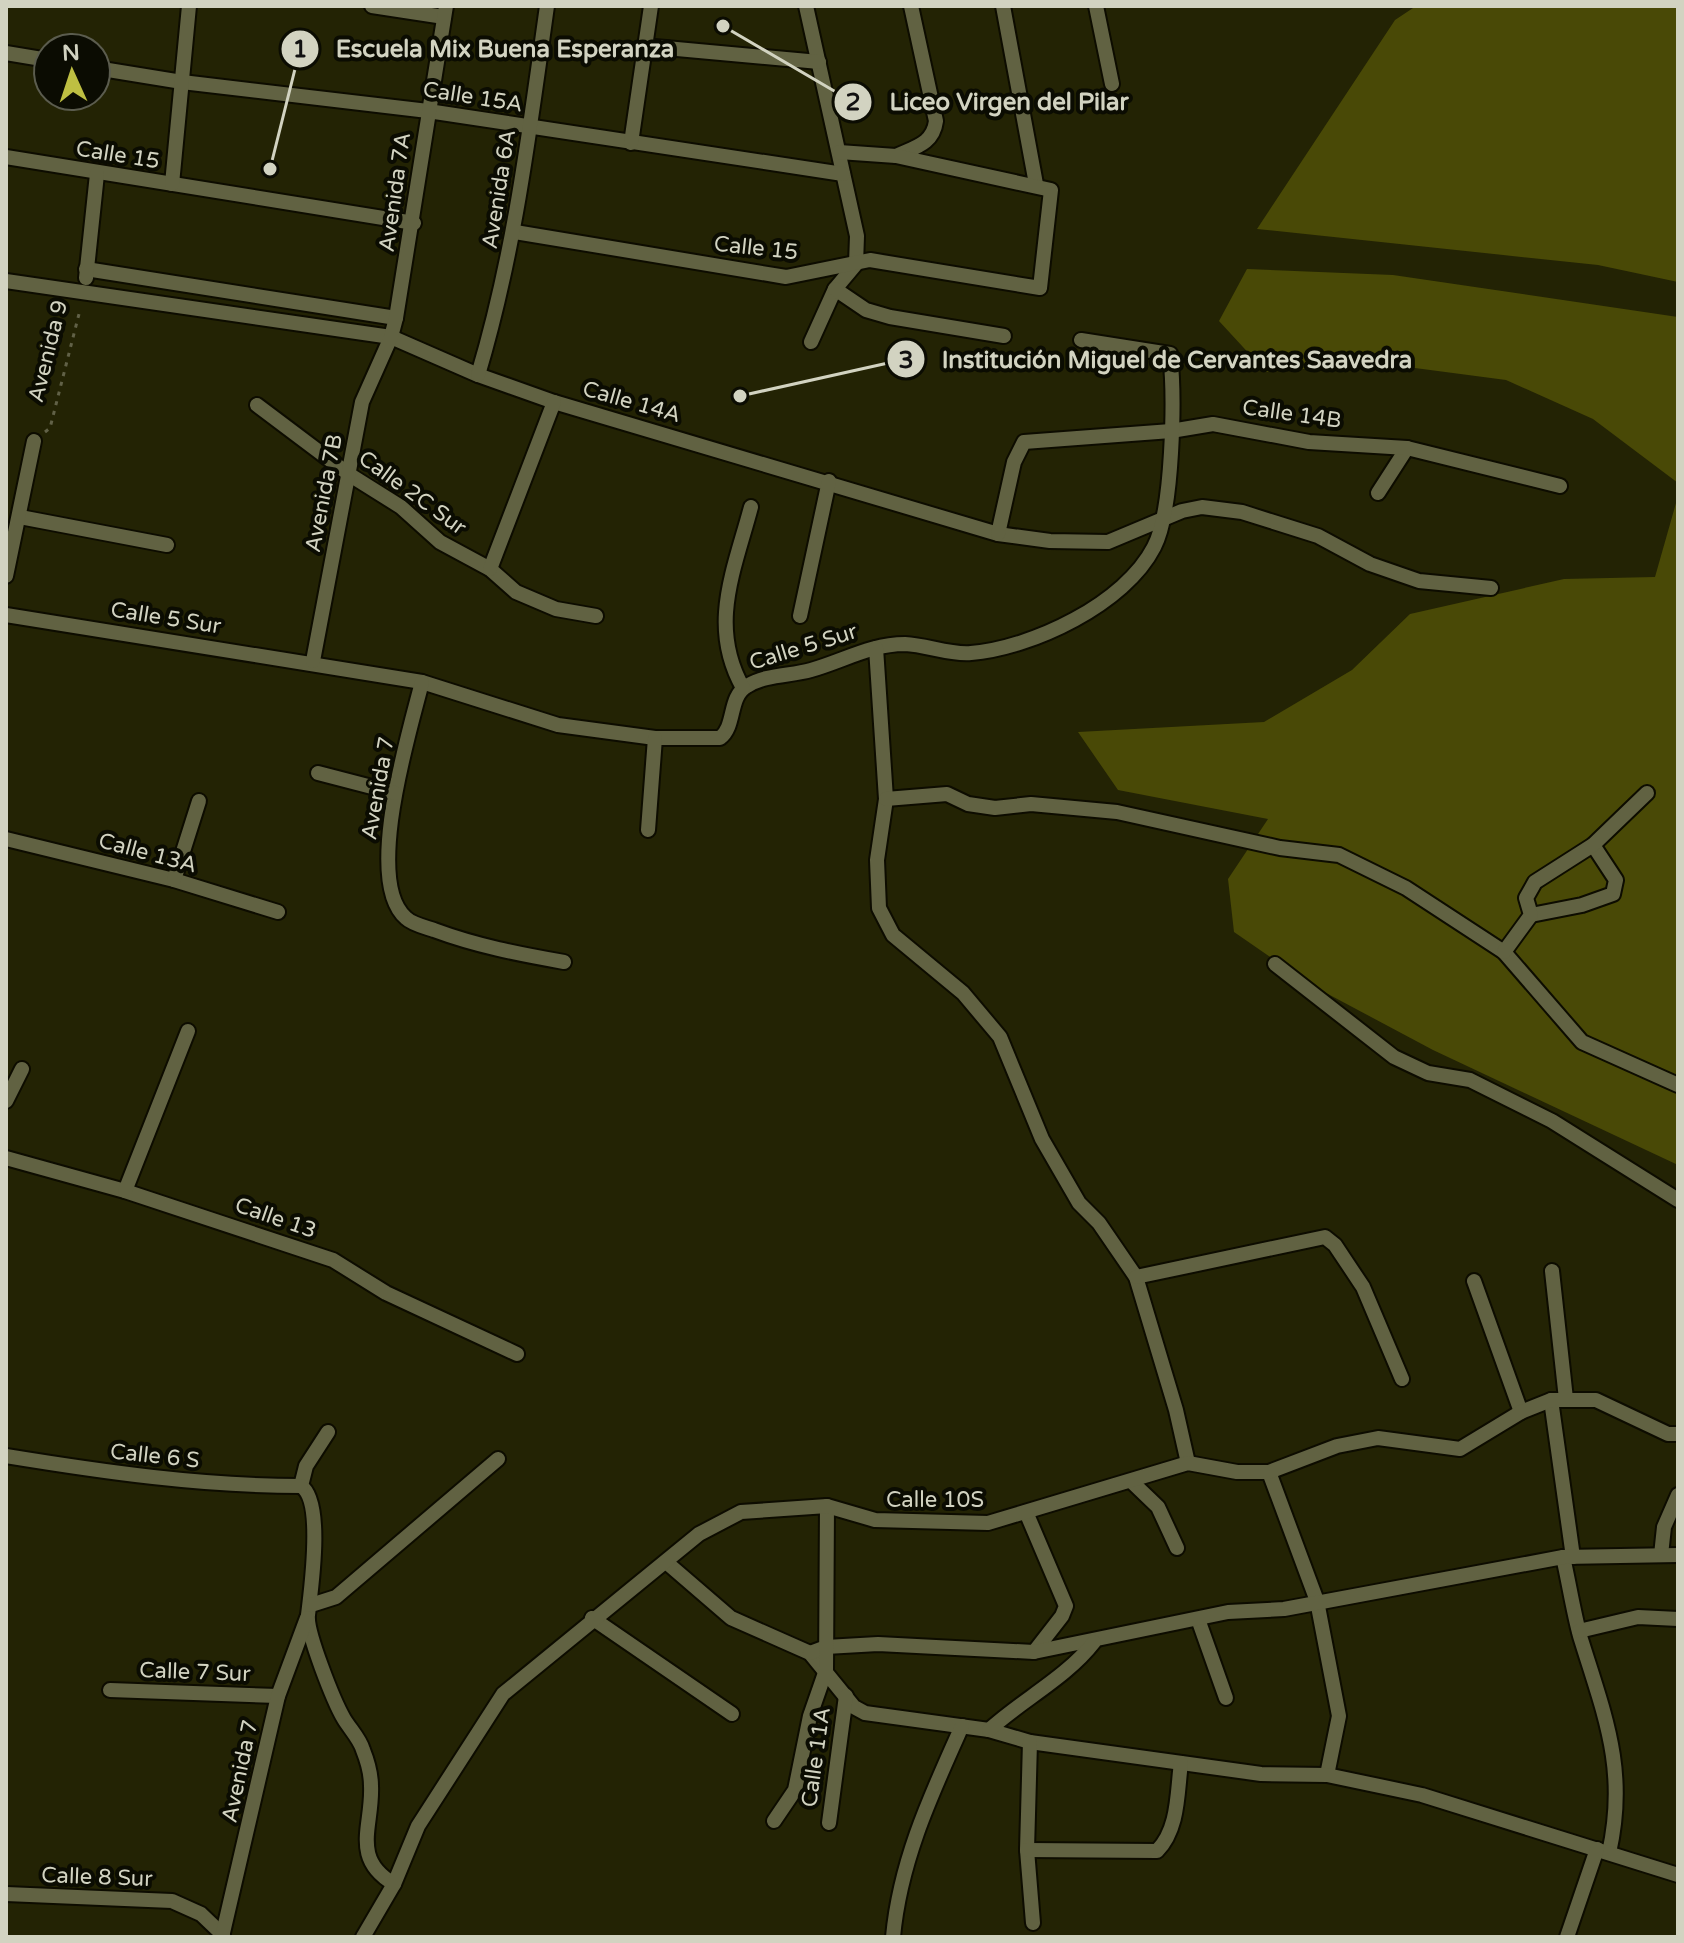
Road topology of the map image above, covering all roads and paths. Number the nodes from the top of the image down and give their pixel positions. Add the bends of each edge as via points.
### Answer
1 (189, 6) edge
2 (372, 6) edge
3 (547, 6) edge
4 (651, 6) edge
5 (806, 6) edge
6 (911, 6) edge
7 (1003, 6) edge
8 (1096, 6) edge
9 (445, 12) edge
10 (644, 46) junction
11 (6, 53) edge
12 (32, 57) edge
13 (819, 62) junction
14 (112, 71) edge
15 (182, 82) junction
16 (1112, 84) dead end
17 (428, 111) junction
18 (530, 127) junction
19 (631, 143) junction
20 (839, 152) junction
21 (896, 156) junction
22 (6, 157) edge
23 (97, 174) junction
24 (843, 174) junction
25 (172, 184) junction
26 (1036, 184) junction
27 (414, 223) junction
28 (515, 232) junction
29 (856, 264) junction
30 (86, 269) junction
31 (6, 281) edge
32 (835, 289) junction
33 (85, 290) junction
34 (396, 318) junction
35 (1004, 336) dead end
36 (391, 337) junction
37 (1081, 340) dead end
38 (811, 342) dead end
39 (478, 375) junction
40 (554, 402) junction
41 (257, 405) dead end
42 (1171, 431) junction
43 (34, 441) joint
44 (1407, 448) junction
45 (350, 475) junction
46 (829, 481) junction
47 (1560, 486) dead end
48 (1378, 493) dead end
49 (751, 507) dead end
50 (20, 517) junction
51 (1163, 518) junction
52 (998, 534) junction
53 (167, 545) dead end
54 (490, 569) junction
55 (6, 576) edge
56 (1491, 588) dead end
57 (6, 615) edge
58 (596, 616) dead end
59 (800, 616) dead end
60 (876, 648) junction
61 (313, 661) junction
62 (422, 682) junction
63 (743, 688) junction
64 (655, 738) junction
65 (318, 773) dead end
66 (395, 793) junction
67 (1647, 793) dead end
68 (886, 799) junction
69 (199, 801) dead end
70 (648, 830) dead end
71 (6, 839) edge
72 (1593, 845) junction
73 (174, 880) junction
74 (278, 912) dead end
75 (1531, 915) junction
76 (1504, 952) junction
77 (564, 962) dead end
78 (1275, 964) dead end
79 (188, 1031) dead end
80 (22, 1069) dead end
81 (1678, 1085) edge
82 (6, 1101) edge
83 (6, 1158) edge
84 (125, 1191) junction
85 (1675, 1192) edge
86 (1552, 1271) dead end
87 (1136, 1277) junction
88 (1474, 1281) dead end
89 (517, 1354) dead end
90 (1402, 1379) dead end
91 (1566, 1399) junction
92 (1551, 1400) junction
93 (1521, 1412) junction
94 (328, 1432) dead end
95 (1678, 1434) edge
96 (6, 1456) edge
97 (498, 1459) dead end
98 (1188, 1463) junction
99 (1269, 1472) junction
100 (1132, 1482) junction
101 (301, 1486) junction
102 (1678, 1495) edge
103 (827, 1506) junction
104 (1026, 1512) junction
105 (1177, 1548) dead end
106 (1661, 1555) junction
107 (1678, 1555) edge
108 (1568, 1557) junction
109 (666, 1562) junction
110 (1317, 1601) junction
111 (309, 1612) junction
112 (592, 1618) junction
113 (1198, 1619) junction
114 (1678, 1619) edge
115 (1579, 1631) junction
116 (1094, 1642) junction
117 (826, 1647) junction
118 (1034, 1652) junction
119 (810, 1653) junction
120 (826, 1670) junction
121 (110, 1690) dead end
122 (278, 1696) junction
123 (846, 1696) junction
124 (1226, 1698) dead end
125 (732, 1714) dead end
126 (962, 1726) junction
127 (989, 1730) junction
128 (1030, 1742) junction
129 (1181, 1763) junction
130 (1327, 1775) junction
131 (774, 1821) dead end
132 (829, 1823) dead end
133 (1027, 1850) junction
134 (1603, 1851) junction
135 (1678, 1875) edge
136 (394, 1884) junction
137 (6, 1894) edge
138 (1033, 1923) dead end
139 (223, 1936) edge
140 (363, 1937) edge
141 (893, 1937) edge
142 (1567, 1937) edge

1 - 15 street
2 - 9 street
3 - 18 street, Avenida 6A
4 - 10 street
5 - 13 street
6 - 21 street via 936,121 927,142
7 - 26 street
8 - 16 street
9 - 17 street, Avenida 7A
10 - 13 street
10 - 19 street
11 - 12 street
13 - 20 street
14 - 15 street, Calle 15A
15 - 17 street, Calle 15A
15 - 25 street
17 - 18 street, Calle 15A
17 - 27 street, Avenida 7A
18 - 19 street, Calle 15A
18 - 28 street, Avenida 6A
19 - 24 street, Calle 15A
20 - 21 street
20 - 24 street
21 - 26 street
22 - 23 street, Calle 15
23 - 25 street, Calle 15
23 - 30 street, Avenida 9
24 - 29 street via 857,236
25 - 27 street, Calle 15
26 - 29 street, Calle 15 via 1051,190 1040,288 884,261
27 - 34 street, Avenida 7A
28 - 29 street, Calle 15 via 786,277
28 - 39 street, Avenida 6A
29 - 32 street
30 - 33 street, Avenida 9
30 - 34 street
31 - 33 street
32 - 35 street via 866,310 890,317
32 - 38 street
33 - 36 street, Calle 14A
33 - 43 path, Avenida 9 via 50,428
34 - 36 street, Avenida 7A
36 - 39 street, Calle 14A
36 - 45 street, Avenida 7B via 362,402
37 - 42 street, Calle 5 Sur via 1170,354
39 - 40 street, Calle 14A
40 - 46 street, Calle 14A
40 - 54 street
41 - 45 street, Calle 2C Sur
42 - 44 street, Calle 14B via 1213,424 1309,442
42 - 51 street, Calle 5 Sur
42 - 52 street, Calle 14B via 1030,441 1019,447
43 - 50 street
44 - 47 street, Calle 14B
44 - 48 street
45 - 54 street, Calle 2C Sur via 401,507 440,542
45 - 61 street, Avenida 7B
46 - 52 street, Calle 14A
46 - 59 street
49 - 63 street via 723,615 728,663
50 - 53 street
50 - 55 street
51 - 52 street, Calle 14A via 1108,542
51 - 56 street via 1202,507 1242,512 1318,536 1370,564 1419,581
51 - 60 street, Calle 5 Sur via 1141,569 1046,635 998,650 965,653 917,645
54 - 58 street, Calle 2C Sur via 516,592 556,609
57 - 61 street, Calle 5 Sur
60 - 63 street, Calle 5 Sur
60 - 68 street
61 - 62 street, Calle 5 Sur
62 - 64 street, Calle 5 Sur via 558,725
62 - 66 street, Avenida 7
63 - 64 street, Calle 5 Sur via 720,738
64 - 70 street
65 - 66 street
66 - 77 street, Avenida 7 via 387,852 395,904 407,920 481,948
67 - 72 street
68 - 76 street via 947,794 995,808 1031,804 1117,812 1280,848 1339,855 1406,888
68 - 87 street via 877,860 879,908 893,935 963,993 1000,1037 1042,1139 1079,1203
69 - 73 street
71 - 73 street, Calle 13A
72 - 75 street via 1535,882 1526,898
72 - 75 street via 1616,880 1613,894
73 - 74 street, Calle 13A
75 - 76 street
76 - 81 street via 1582,1042
78 - 85 street via 1394,1057 1428,1073 1484,1086
79 - 84 street
80 - 82 street
83 - 84 street, Calle 13
84 - 89 street, Calle 13 via 333,1260 386,1293
86 - 91 street
87 - 90 street via 1325,1237 1363,1287
87 - 98 street
88 - 93 street
91 - 92 street, Calle 10S
91 - 95 street, Calle 10S via 1596,1400
92 - 93 street, Calle 10S
92 - 108 street
93 - 99 street, Calle 10S via 1460,1449 1378,1438 1337,1446
94 - 101 street via 306,1466
96 - 101 street, Calle 6 S via 114,1474
97 - 111 street via 336,1597
98 - 99 street, Calle 10S
98 - 100 street, Calle 10S
99 - 110 street
100 - 104 street, Calle 10S
100 - 105 street via 1158,1507
101 - 111 street via 312,1500
102 - 106 street via 1664,1527
103 - 104 street, Calle 10S via 875,1520 931,1524 988,1523
103 - 109 street, Calle 10S via 741,1512 699,1534
103 - 117 street
104 - 118 street via 1066,1606
106 - 107 street
106 - 108 street
108 - 110 street
108 - 115 street
109 - 112 street, Calle 10S
109 - 119 street via 731,1618
110 - 113 street
110 - 130 street via 1339,1716
111 - 122 street, Avenida 7
111 - 136 street via 329,1690 363,1748 371,1786 367,1853 376,1874
112 - 125 street
112 - 136 street, Calle 10S via 503,1694 418,1826
113 - 116 street
113 - 124 street
114 - 115 street via 1638,1617
115 - 134 street via 1612,1736 1618,1801
116 - 118 street
116 - 127 street via 1081,1659
117 - 118 street via 878,1644
117 - 119 street
117 - 120 street
119 - 120 street
120 - 123 street
120 - 131 street via 795,1790
121 - 122 street, Calle 7 Sur
122 - 139 street, Avenida 7
123 - 126 street via 865,1713
123 - 132 street, Calle 11A
126 - 127 street
126 - 141 street via 915,1833 902,1874
127 - 128 street
128 - 129 street
128 - 133 street
129 - 130 street via 1261,1774
129 - 133 street via 1173,1823 1157,1851
130 - 134 street via 1422,1795
133 - 138 street
134 - 135 street
134 - 142 street
136 - 140 street, Calle 10S
137 - 139 street, Calle 8 Sur via 172,1901 201,1914

